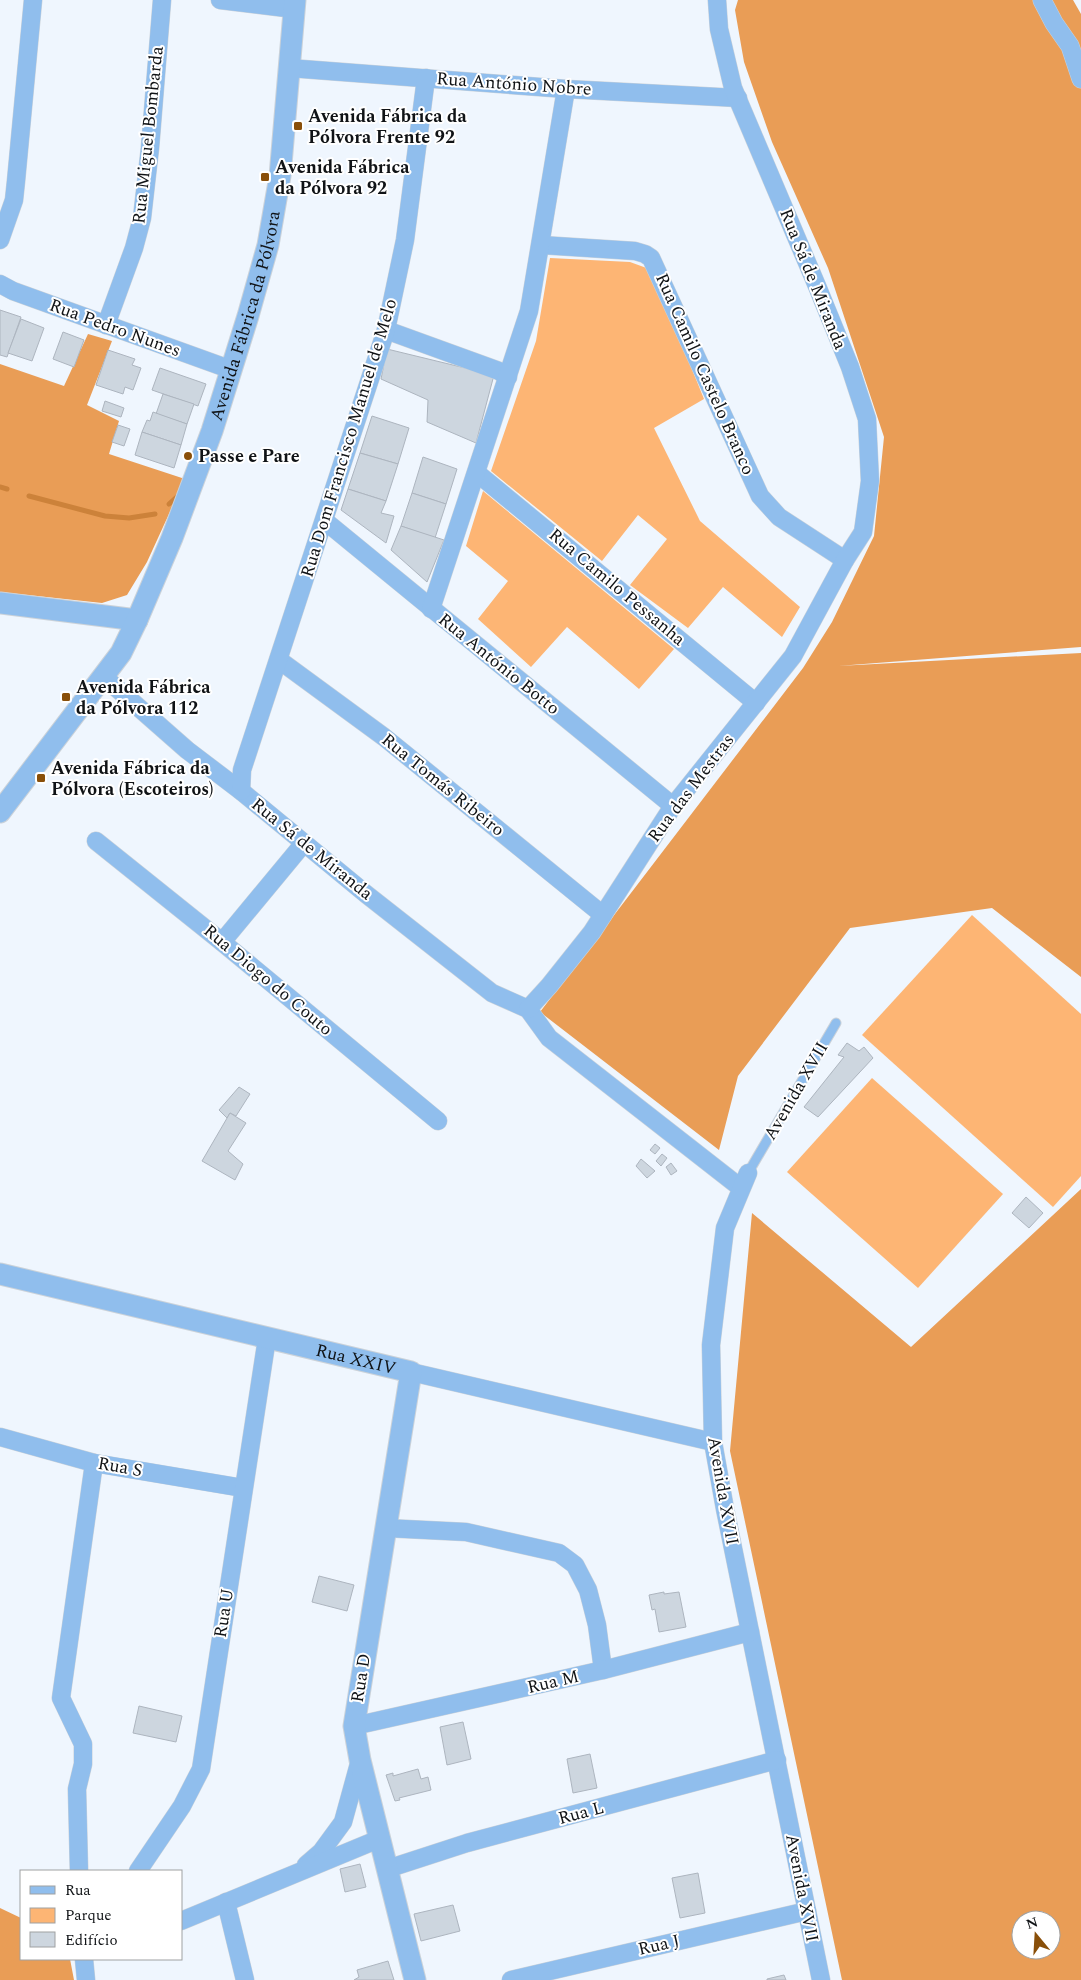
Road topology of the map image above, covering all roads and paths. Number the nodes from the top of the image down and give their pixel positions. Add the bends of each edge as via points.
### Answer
1 (32, 0) edge
2 (162, 0) edge
3 (220, 0) edge
4 (1042, 0) edge
5 (717, 1) edge
6 (295, 4) edge
7 (290, 68) junction
8 (426, 78) junction
9 (1081, 79) edge
10 (566, 89) junction
11 (738, 98) junction
12 (8, 180) edge
13 (0, 240) edge
14 (541, 245) junction
15 (0, 284) edge
16 (106, 325) junction
17 (386, 330) junction
18 (232, 370) junction
19 (508, 376) junction
20 (477, 473) junction
21 (325, 521) junction
22 (845, 560) junction
23 (0, 603) edge
24 (431, 609) junction
25 (137, 620) junction
26 (279, 660) junction
27 (104, 676) junction
28 (756, 703) junction
29 (241, 791) junction
30 (673, 806) junction
31 (0, 812) edge
32 (96, 841) dead end
33 (304, 843) junction
34 (603, 915) junction
35 (222, 942) junction
36 (528, 1009) junction
37 (836, 1023) dead end
38 (438, 1121) dead end
39 (745, 1181) junction
40 (0, 1274) edge
41 (267, 1338) junction
42 (411, 1372) junction
43 (0, 1437) edge
44 (713, 1442) junction
45 (94, 1462) junction
46 (243, 1488) junction
47 (385, 1528) junction
48 (750, 1632) junction
49 (603, 1670) junction
50 (354, 1726) junction
51 (360, 1760) junction
52 (777, 1760) junction
53 (379, 1840) junction
54 (387, 1869) junction
55 (80, 1870) edge
56 (139, 1870) edge
57 (298, 1872) junction
58 (226, 1902) junction
59 (807, 1911) junction
60 (182, 1921) edge
61 (84, 1960) edge
62 (86, 1980) edge
63 (245, 1980) edge
64 (415, 1980) edge
65 (511, 1980) edge
66 (821, 1980) edge

1 - 12 street
2 - 16 street, Rua Miguel Bombarda via 142,218
3 - 6 street
4 - 9 street via 1070,46
5 - 11 street, Rua Sá de Miranda via 719,29
6 - 7 street, Avenida Fábrica da Pólvora
7 - 8 street, Rua António Nobre
7 - 18 street, Avenida Fábrica da Pólvora via 280,176 268,245
8 - 10 street, Rua António Nobre
8 - 17 street, Rua Dom Francisco Manuel de Melo via 406,240
10 - 11 street, Rua António Nobre
10 - 14 street
11 - 22 street, Rua Sá de Miranda via 846,358 867,420 870,481 863,532
12 - 13 street via 14,200
14 - 19 street via 529,311
14 - 22 street, Rua Camilo Castelo Branco via 635,251 651,258 760,496 779,518
15 - 16 street, Rua Pedro Nunes
16 - 18 street, Rua Pedro Nunes
17 - 19 street
17 - 21 street, Rua Dom Francisco Manuel de Melo
18 - 25 street, Avenida Fábrica da Pólvora via 209,441
19 - 20 street
20 - 24 street
20 - 28 street, Rua Camilo Pessanha
21 - 24 street, Rua António Botto
21 - 26 street, Rua Dom Francisco Manuel de Melo
22 - 28 street, Rua das Mestras via 793,656
23 - 25 street
24 - 30 street, Rua António Botto
25 - 27 street, Avenida Fábrica da Pólvora via 121,653
26 - 29 street, Rua Dom Francisco Manuel de Melo via 242,770
26 - 34 street, Rua Tomás Ribeiro via 384,737
27 - 29 street, Rua Sá de Miranda via 187,750
27 - 31 street, Avenida Fábrica da Pólvora
28 - 30 street, Rua das Mestras
29 - 33 street, Rua Sá de Miranda
30 - 34 street, Rua das Mestras
32 - 35 street, Rua Diogo do Couto
33 - 35 street
33 - 36 street, Rua Sá de Miranda via 492,993
34 - 36 street, Rua das Mestras
35 - 38 street, Rua Diogo do Couto
36 - 39 street via 549,1038
37 - 39 lane, Avenida XVII
39 - 44 street, Avenida XVII via 725,1228 711,1345
40 - 41 street, Rua XXIV
41 - 42 street, Rua XXIV
41 - 46 street, Rua U
42 - 44 street, Rua XXIV
42 - 47 street, Rua D
43 - 45 street, Rua S
44 - 48 street, Avenida XVII
45 - 46 street, Rua S
45 - 55 street via 61,1698 83,1744 83,1764 77,1789
46 - 56 street, Rua U via 201,1769 182,1806
47 - 49 street via 466,1532 559,1553 575,1565 588,1590
47 - 50 street, Rua D
48 - 49 street, Rua M
48 - 52 street, Avenida XVII
49 - 50 street, Rua M
50 - 51 street, Rua D
51 - 53 street, Rua D
51 - 57 street via 342,1822 321,1852
52 - 54 street, Rua L via 467,1843
52 - 59 street, Avenida XVII
53 - 54 street, Rua D
53 - 57 street
54 - 64 street, Rua D
57 - 58 street
58 - 60 street
58 - 63 street
59 - 65 street, Rua J
59 - 66 street, Avenida XVII
61 - 62 street

